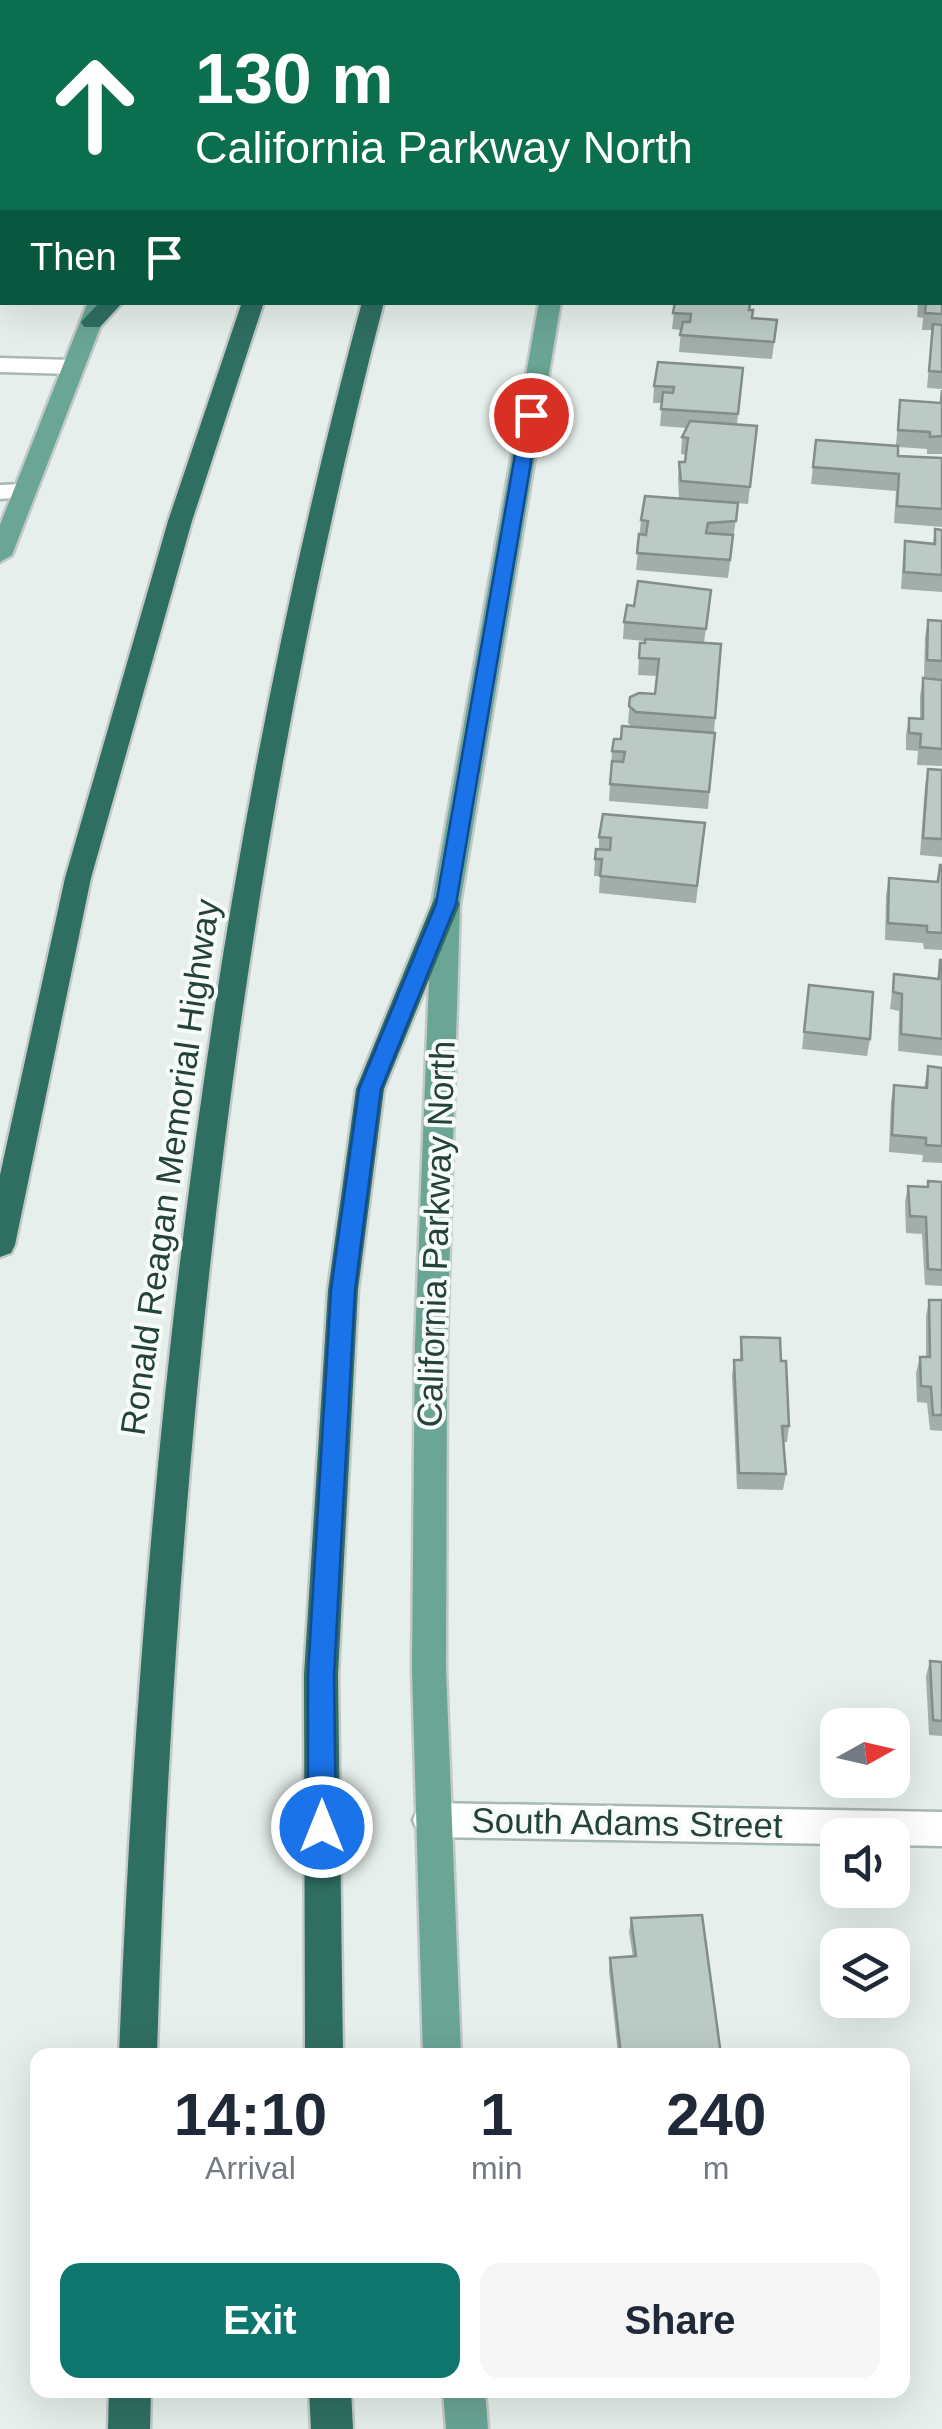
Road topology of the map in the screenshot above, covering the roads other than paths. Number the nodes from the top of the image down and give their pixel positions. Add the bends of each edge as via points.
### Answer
1 (252, 305) edge
2 (372, 305) edge
3 (549, 305) edge
4 (95, 312) edge
5 (0, 365) edge
6 (74, 367) junction
7 (12, 491) edge
8 (0, 555) edge
9 (446, 904) junction
10 (0, 1246) edge
11 (432, 1820) junction
12 (942, 1829) edge
13 (138, 2048) edge
14 (324, 2048) edge
15 (442, 2048) edge
16 (130, 2398) edge
17 (330, 2398) edge
18 (465, 2398) edge
19 (129, 2429) edge
20 (332, 2429) edge
21 (467, 2429) edge

1 - 10 highway via 180,521 78,878
2 - 13 highway, Ronald Reagan Memorial Highway via 313,551 217,1082 179,1398 142,1882
3 - 9 main road, California Parkway North
4 - 6 main road
5 - 6 street
6 - 7 main road
7 - 8 main road
9 - 11 main road, California Parkway North via 431,1343
9 - 14 highway via 370,1089 343,1290 321,1675
11 - 12 street, South Adams Street
11 - 15 main road, California Parkway North
16 - 19 highway
17 - 20 highway
18 - 21 main road

